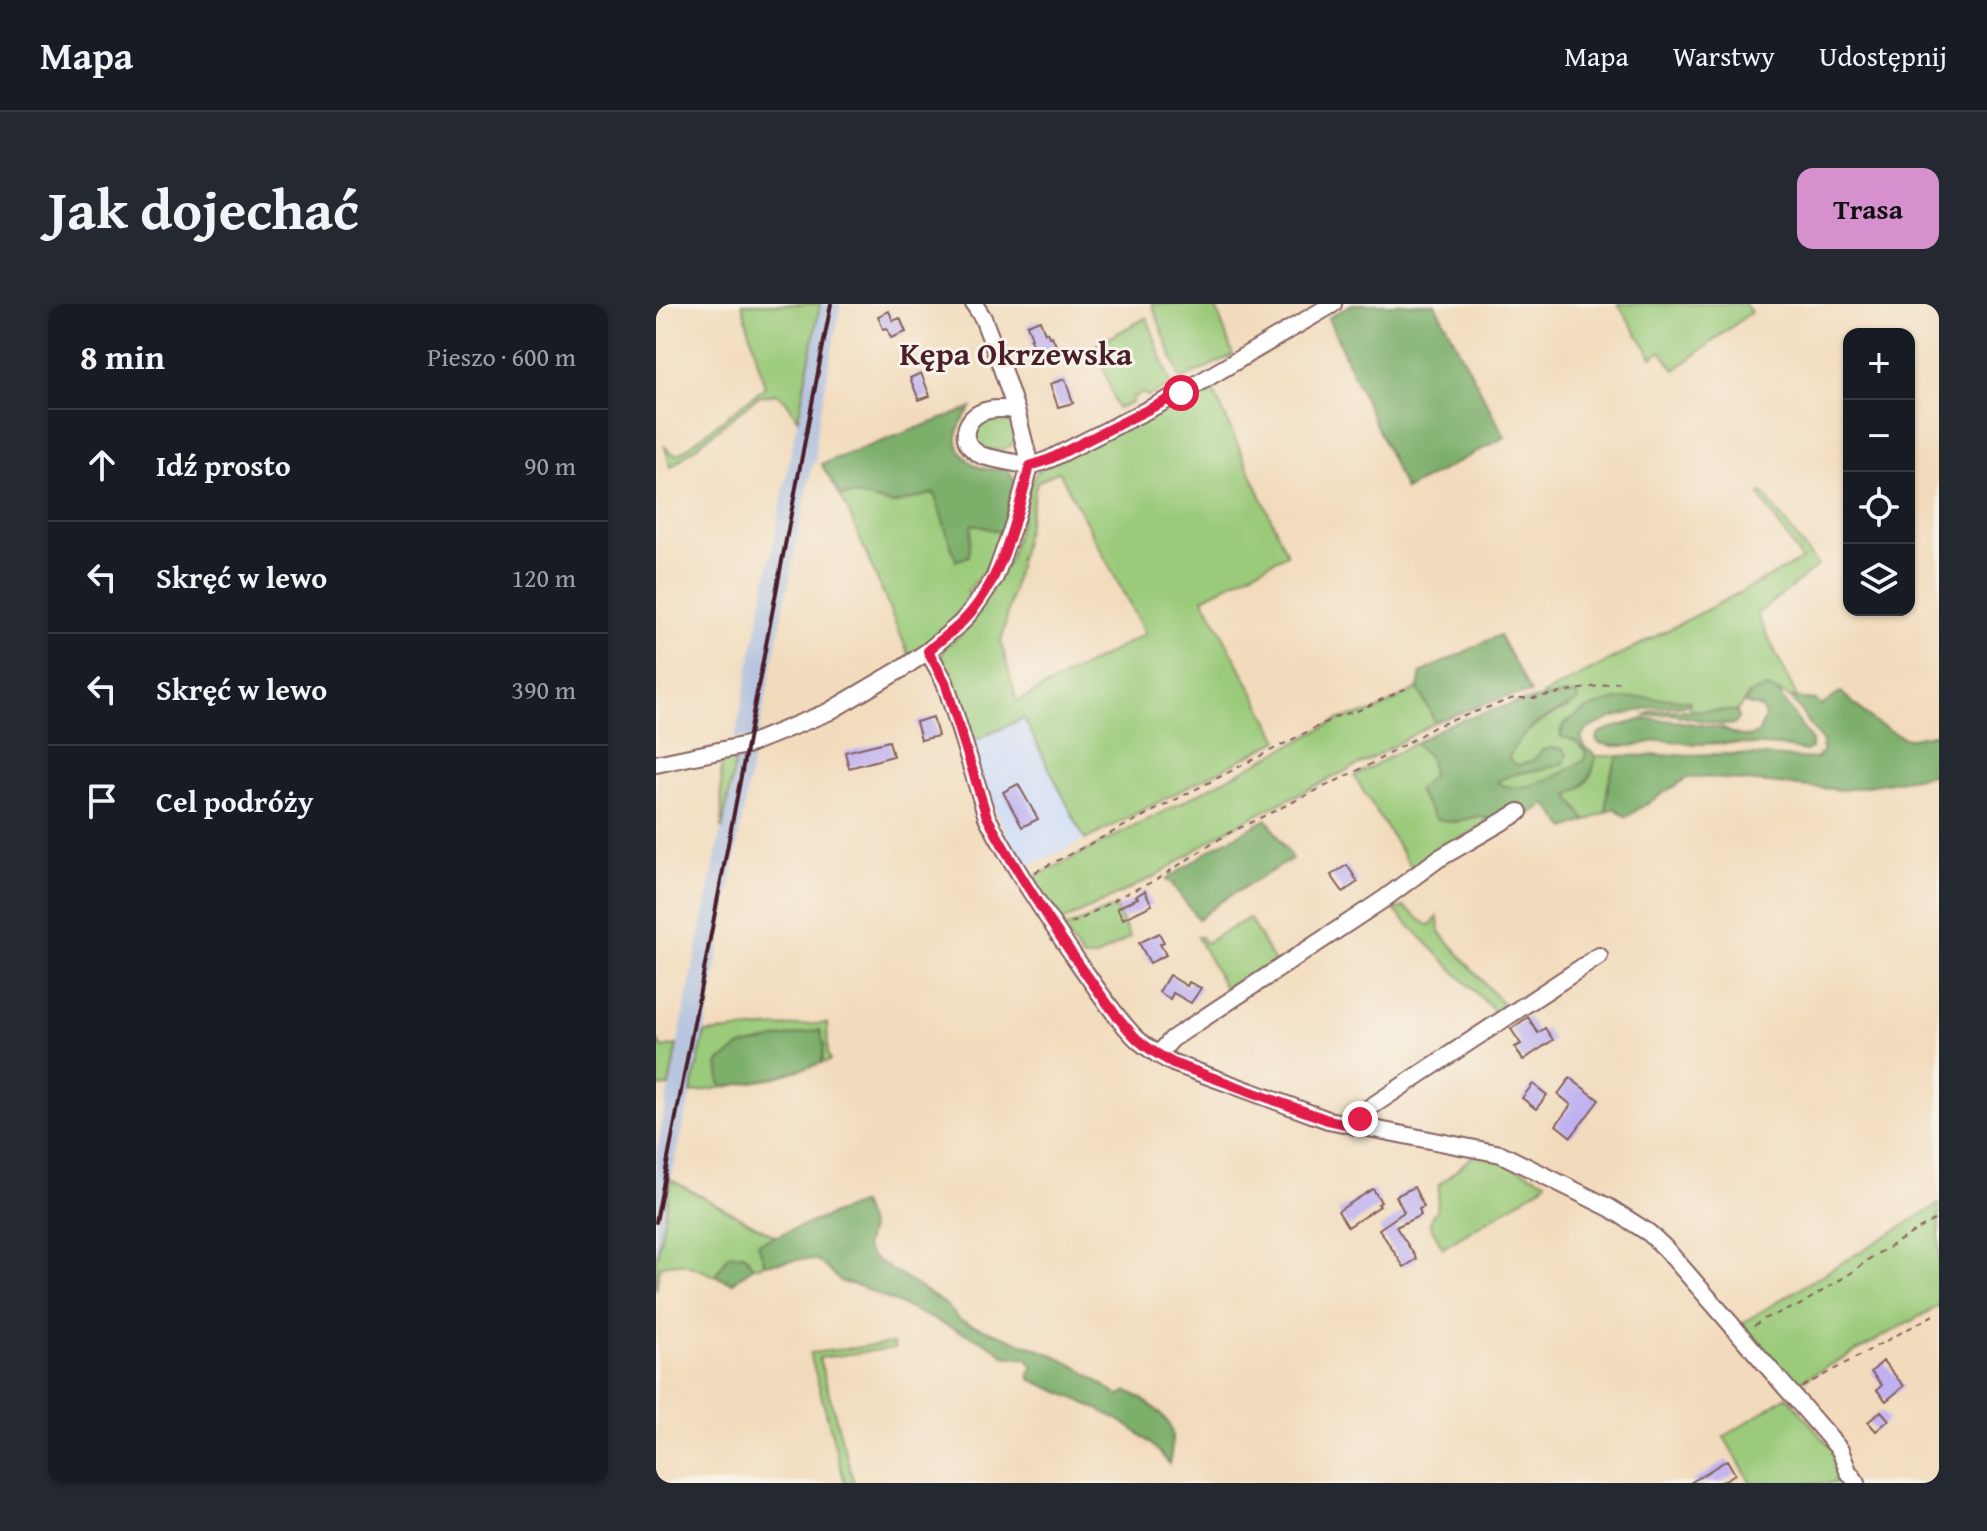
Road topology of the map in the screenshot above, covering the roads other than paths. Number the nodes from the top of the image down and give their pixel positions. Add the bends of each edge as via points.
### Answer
1 (974, 304) edge
2 (1333, 304) edge
3 (1016, 410) junction
4 (1030, 466) junction
5 (928, 651) junction
6 (656, 764) edge
7 (1519, 812) dead end
8 (1599, 956) dead end
9 (1158, 1055) junction
10 (1355, 1126) junction
11 (1857, 1483) edge

1 - 3 street
2 - 4 street via 1185,391
3 - 4 street
3 - 4 street via 999,408 973,417 966,440 984,456
4 - 5 street via 995,577 962,622
5 - 6 street via 828,712 747,745
5 - 9 street via 945,682 987,817 1055,929 1120,1019
7 - 9 street via 1438,859 1172,1039
8 - 10 street via 1369,1108
9 - 10 street
10 - 11 street via 1501,1154 1649,1233 1840,1450

